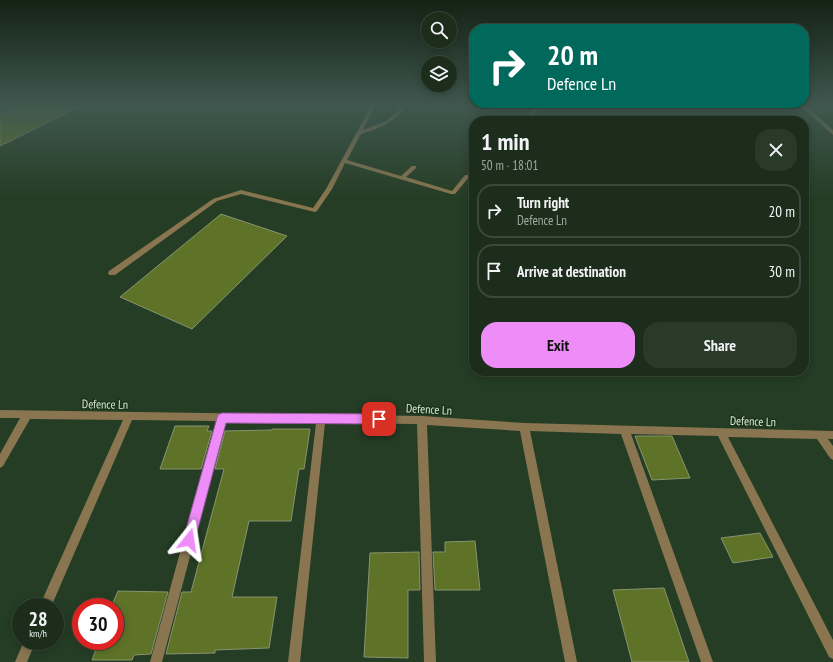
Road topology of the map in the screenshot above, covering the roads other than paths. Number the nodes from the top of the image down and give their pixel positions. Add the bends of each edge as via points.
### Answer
1 (357, 137) edge
2 (344, 161) junction
3 (414, 167) dead end
4 (467, 176) dead end
5 (402, 178) junction
6 (112, 273) dead end
7 (0, 414) edge
8 (27, 415) junction
9 (129, 417) junction
10 (222, 418) junction
11 (321, 418) junction
12 (422, 420) junction
13 (524, 427) junction
14 (624, 430) junction
15 (721, 432) junction
16 (820, 435) junction
17 (833, 435) edge
18 (833, 455) edge
19 (0, 463) edge
20 (49, 598) edge
21 (26, 650) edge
22 (833, 653) edge
23 (21, 662) edge
24 (156, 662) edge
25 (294, 662) edge
26 (430, 662) edge
27 (571, 662) edge
28 (707, 662) edge

1 - 2 street
2 - 5 street
2 - 6 street via 315,210 241,192 215,200
3 - 5 street
4 - 5 street via 453,194
7 - 8 street, Defence Ln
8 - 9 street, Defence Ln
8 - 19 street
9 - 10 street, Defence Ln
9 - 20 street
10 - 11 street, Defence Ln
10 - 24 street
11 - 12 street, Defence Ln
11 - 25 street
12 - 13 street, Defence Ln
12 - 26 street
13 - 14 street, Defence Ln
13 - 27 street
14 - 15 street, Defence Ln
14 - 28 street
15 - 16 street, Defence Ln
15 - 22 street
16 - 17 street, Defence Ln
16 - 18 street
21 - 23 street

